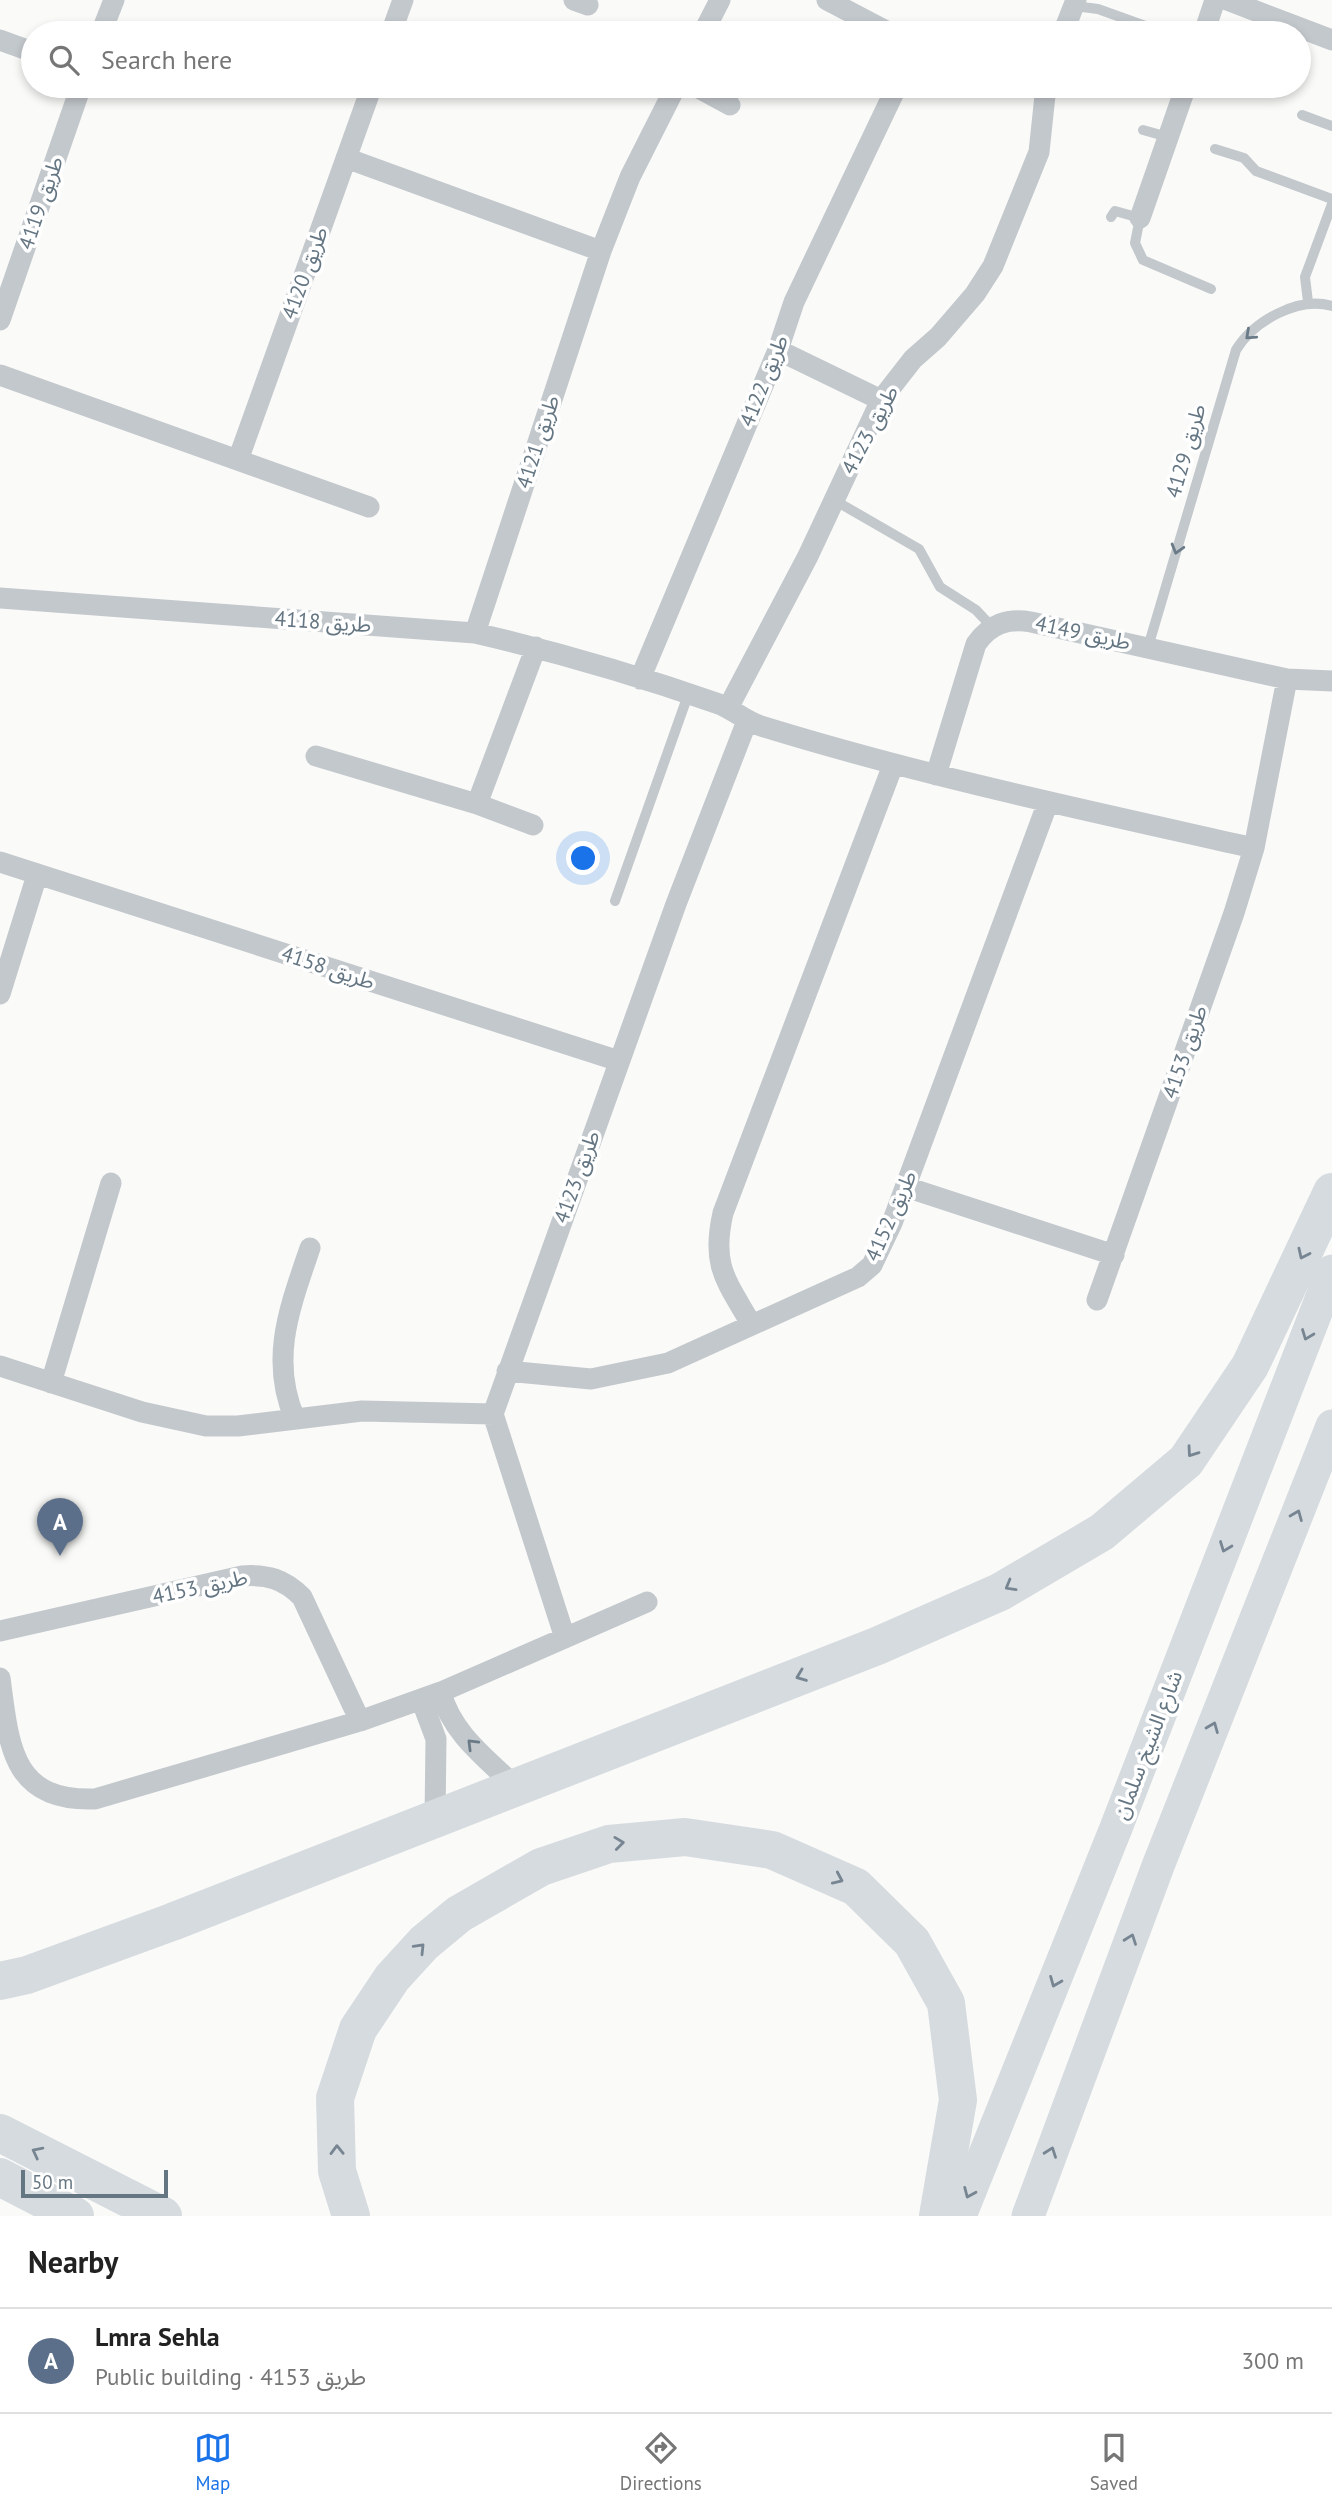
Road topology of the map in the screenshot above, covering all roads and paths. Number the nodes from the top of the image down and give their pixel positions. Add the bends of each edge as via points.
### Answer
1 (114, 0) edge
2 (403, 0) edge
3 (720, 0) edge
4 (827, 0) edge
5 (1215, 0) edge
6 (1227, 0) edge
7 (1075, 3) edge
8 (106, 21) edge
9 (395, 21) edge
10 (709, 21) edge
11 (867, 21) edge
12 (1068, 21) edge
13 (1132, 21) edge
14 (1208, 21) edge
15 (1282, 21) edge
16 (1311, 32) edge
17 (0, 40) edge
18 (1332, 40) edge
19 (21, 48) edge
20 (77, 98) edge
21 (368, 98) edge
22 (670, 98) edge
23 (717, 98) edge
24 (891, 98) edge
25 (1045, 98) edge
26 (1182, 98) edge
27 (730, 105) dead end
28 (1302, 115) dead end
29 (1332, 126) edge
30 (1143, 130) dead end
31 (1168, 137) junction
32 (1215, 149) dead end
33 (346, 159) junction
34 (1332, 201) edge
35 (1111, 217) dead end
36 (1140, 218) junction
37 (601, 251) junction
38 (1211, 289) dead end
39 (1308, 302) junction
40 (1332, 306) edge
41 (0, 320) edge
42 (778, 350) junction
43 (0, 375) edge
44 (881, 400) junction
45 (238, 460) junction
46 (834, 500) junction
47 (369, 507) dead end
48 (0, 598) edge
49 (992, 627) junction
50 (475, 633) junction
51 (1148, 647) junction
52 (536, 648) junction
53 (640, 679) junction
54 (1287, 679) junction
55 (1332, 681) edge
56 (688, 695) junction
57 (728, 708) junction
58 (747, 721) junction
59 (316, 756) dead end
60 (893, 765) junction
61 (936, 775) junction
62 (1048, 802) junction
63 (477, 804) junction
64 (533, 825) dead end
65 (1254, 848) junction
66 (0, 862) edge
67 (37, 876) junction
68 (615, 901) dead end
69 (0, 994) edge
70 (619, 1061) junction
71 (111, 1183) dead end
72 (906, 1187) junction
73 (1332, 1192) edge
74 (310, 1248) dead end
75 (1114, 1255) junction
76 (1332, 1271) edge
77 (1097, 1300) dead end
78 (751, 1324) junction
79 (0, 1366) edge
80 (507, 1371) junction
81 (51, 1383) junction
82 (494, 1414) junction
83 (295, 1419) junction
84 (1332, 1426) edge
85 (647, 1602) dead end
86 (0, 1631) edge
87 (565, 1638) junction
88 (0, 1678) edge
89 (431, 1695) junction
90 (360, 1721) junction
91 (516, 1787) junction
92 (435, 1819) junction
93 (0, 1981) edge
94 (0, 2133) edge
95 (0, 2177) edge
96 (75, 2216) edge
97 (163, 2216) edge
98 (351, 2216) edge
99 (938, 2216) edge
100 (960, 2216) edge
101 (1028, 2216) edge

1 - 8 street
2 - 9 street
3 - 10 street
4 - 11 street
5 - 14 street
6 - 15 street
7 - 12 street
7 - 13 lane
16 - 18 street
17 - 19 street
20 - 41 street, طريق 4119
21 - 33 street, طريق 4120
22 - 37 street, طريق 4121
23 - 27 street
24 - 42 street, طريق 4122 via 794,302
25 - 44 street, طريق 4123 via 1039,152 993,266 975,295 913,359
26 - 31 street
28 - 29 lane
30 - 31 lane
31 - 36 street
32 - 34 lane via 1244,158 1256,171
33 - 37 street
33 - 45 street, طريق 4120
34 - 39 lane via 1305,277
35 - 36 lane via 1115,211
36 - 38 lane via 1135,243 1143,260
37 - 50 street, طريق 4121
39 - 40 lane
39 -> 51 lane, طريق 4129 via 1257,328 1236,350
42 - 44 street
42 - 53 street, طريق 4122
43 - 45 street
44 - 46 street, طريق 4123
45 - 47 street
46 - 49 lane via 919,549 940,587 976,610
46 - 57 street, طريق 4123
48 - 50 street, طريق 4118
49 - 51 street, طريق 4149 via 1018,620
49 - 61 street via 971,655
50 - 52 street, طريق 4118
51 - 54 street, طريق 4149
52 - 53 street, طريق 4118
52 - 63 street
53 - 56 street
54 - 55 street, طريق 4149
54 - 65 street, طريق 4153
56 - 57 street
56 - 68 lane
57 - 58 street
58 - 60 street
58 - 70 street, طريق 4123
59 - 63 street
60 - 61 street
60 - 78 street via 723,1213 719,1263
61 - 62 street
62 - 65 street
62 - 72 street, طريق 4152
63 - 64 street
65 - 75 street, طريق 4153
66 - 67 street, طريق 4158
67 - 69 street
67 - 70 street, طريق 4158
70 - 80 street, طريق 4123
71 - 81 street
72 - 75 street
72 - 78 street, طريق 4152 via 872,1265 858,1277
73 -> 91 highway via 1243,1377 1185,1461 1102,1532 1000,1592 877,1646
74 - 83 street via 292,1301 281,1373 284,1395
75 - 77 street, طريق 4153
76 -> 100 main road, شارع الشيخ سلمان
78 - 80 street, طريق 4152 via 668,1363 622,1375 591,1379
79 - 81 street
80 - 82 street, طريق 4123
81 - 83 street via 173,1421 206,1426
82 - 83 street via 391,1410
82 - 87 street
101 -> 84 main road via 1158,1866
85 - 87 street
86 - 90 street, طريق 4153 via 242,1576 275,1578 302,1597
87 - 89 street
88 - 90 street via 14,1760 28,1780 71,1800 95,1799
89 - 90 street
91 -> 89 street via 459,1731 445,1706
89 - 92 street via 436,1739
91 - 92 highway
92 - 93 highway via 172,1922
97 -> 94 highway
95 - 96 highway
98 -> 99 highway via 337,2171 335,2098 358,2029 392,1978 459,1914 541,1867 610,1844 685,1837 772,1850 856,1887 912,1942 946,2003 958,2101

